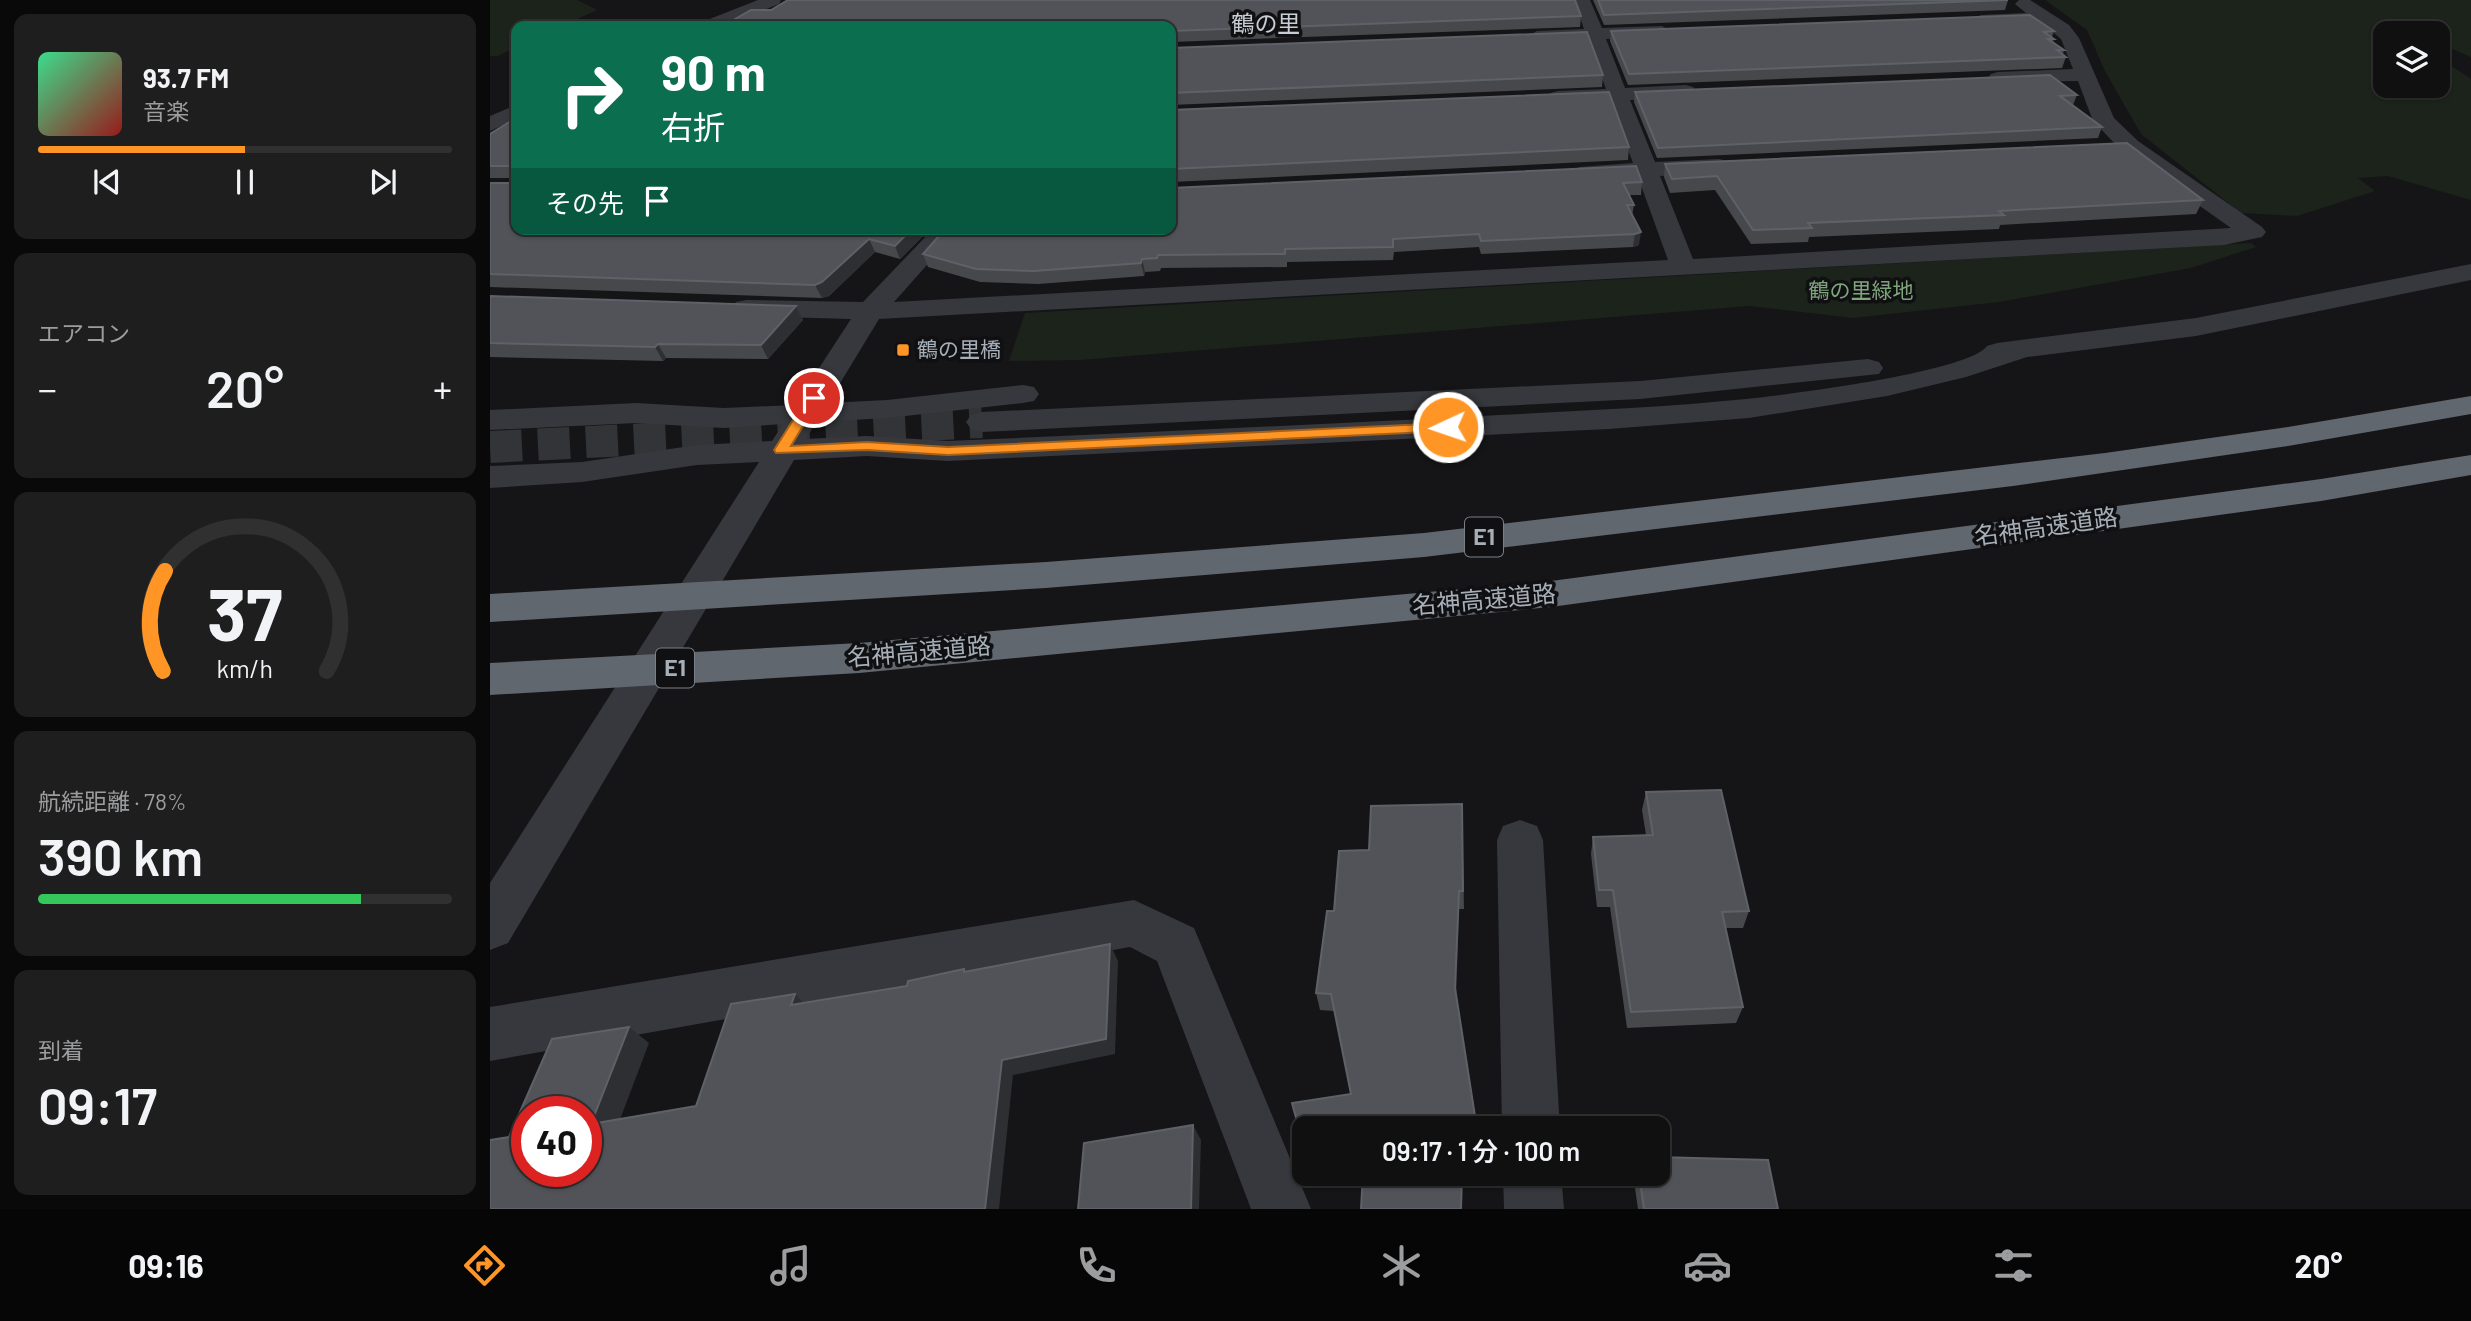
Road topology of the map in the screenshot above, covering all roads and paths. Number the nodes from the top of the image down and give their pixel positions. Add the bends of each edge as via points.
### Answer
1 (773, 0) edge
2 (1582, 0) edge
3 (2017, 0) edge
4 (2045, 17) junction
5 (1963, 20) edge
6 (720, 21) edge
7 (1676, 31) edge
8 (1595, 34) junction
9 (1513, 37) edge
10 (2083, 75) junction
11 (1974, 79) edge
12 (1700, 91) edge
13 (1618, 94) junction
14 (1534, 98) edge
15 (511, 114) edge
16 (490, 125) edge
17 (2130, 146) junction
18 (2102, 147) edge
19 (1743, 165) edge
20 (1647, 170) junction
21 (1565, 173) edge
22 (941, 235) edge
23 (1684, 268) junction
24 (2471, 272) edge
25 (725, 307) edge
26 (870, 312) junction
27 (2022, 349) junction
28 (1864, 368) junction
29 (2471, 405) edge
30 (804, 414) junction
31 (490, 420) edge
32 (982, 422) tunnel mouth
33 (781, 450) junction
34 (2471, 465) edge
35 (490, 477) edge
36 (490, 608) edge
37 (490, 678) edge
38 (1520, 840) dead end
39 (490, 927) edge
40 (490, 1034) edge
41 (1531, 1116) edge
42 (1533, 1186) edge
43 (1281, 1209) edge
44 (1534, 1209) edge

1 - 6 street
2 - 8 street
3 - 4 street
4 - 5 street
4 - 10 street via 2070,37
7 - 8 street
8 - 9 street
8 - 13 street
10 - 11 street
10 - 17 street via 2104,121
12 - 13 street
13 - 14 street
13 - 20 street
15 - 16 street
17 - 18 street
17 - 23 street via 2253,232
19 - 20 street
20 - 21 street
20 - 23 street
22 - 26 street
23 - 26 street
24 - 27 street via 2196,327
25 - 26 street
26 - 30 street
27 - 28 street
27 - 33 street via 1970,368 1893,387 1793,405 1614,419 948,451 867,446
28 - 30 street via 1750,355 1600,368 987,396
28 - 32 street via 1640,390
29 - 36 highway, E1 via 2123,461 1381,549 888,586
30 - 31 street
30 - 33 street
33 - 35 street via 697,455 582,472
33 - 39 street
34 - 37 highway, 名神高速道路 / E1 via 2307,492 1551,594 859,658
38 - 41 street
40 - 43 street via 1134,923 1176,945
42 - 44 street

